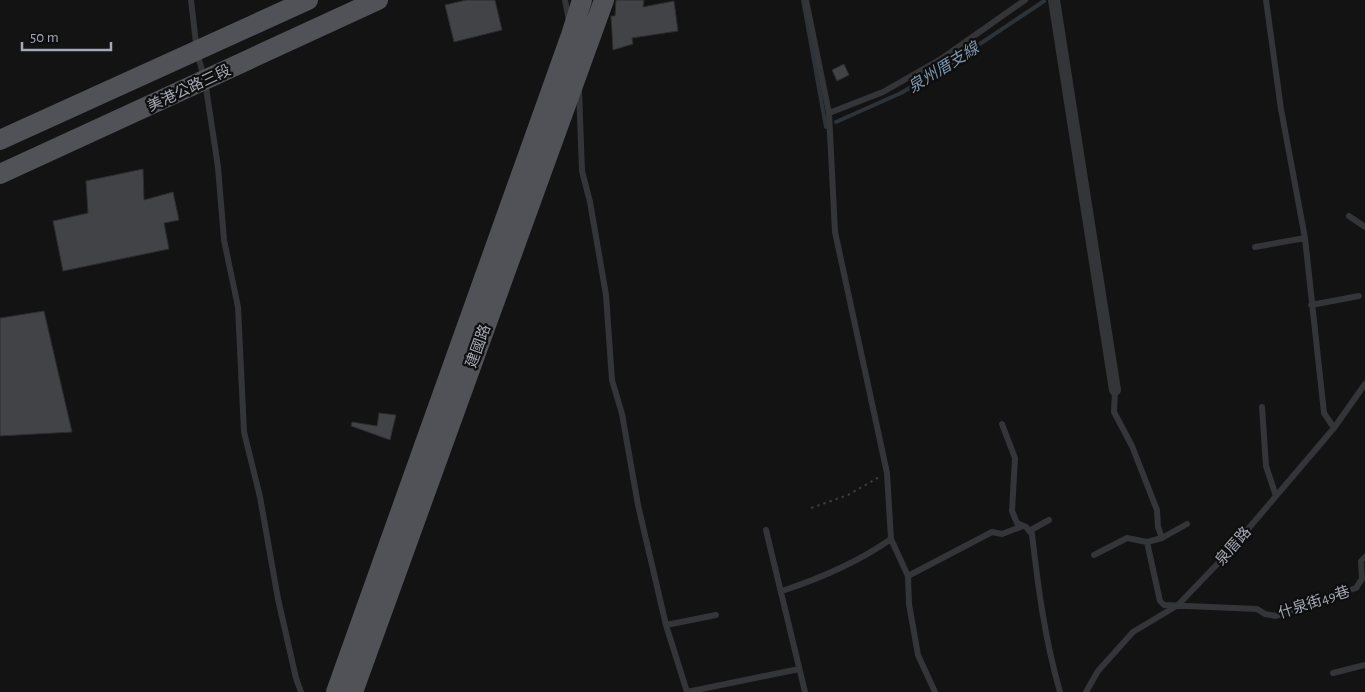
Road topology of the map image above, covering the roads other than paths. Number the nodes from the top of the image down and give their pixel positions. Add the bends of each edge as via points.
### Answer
1 (191, 0) edge
2 (308, 0) edge
3 (378, 0) edge
4 (565, 0) edge
5 (582, 0) edge
6 (604, 0) edge
7 (806, 0) edge
8 (1025, 0) edge
9 (1054, 0) edge
10 (1266, 0) edge
11 (575, 53) junction
12 (200, 65) junction
13 (829, 113) junction
14 (0, 140) edge
15 (0, 174) edge
16 (1349, 216) dead end
17 (1365, 226) edge
18 (1305, 238) junction
19 (1255, 248) dead end
20 (1359, 296) dead end
21 (1311, 305) junction
22 (1365, 384) edge
23 (1115, 390) joint
24 (1262, 406) dead end
25 (1002, 424) dead end
26 (1334, 428) junction
27 (1276, 496) junction
28 (1049, 520) dead end
29 (1187, 524) dead end
30 (1023, 526) junction
31 (766, 530) dead end
32 (1029, 531) junction
33 (1162, 538) junction
34 (891, 539) junction
35 (1147, 542) junction
36 (1094, 555) dead end
37 (1365, 557) edge
38 (908, 576) junction
39 (782, 591) junction
40 (1178, 605) junction
41 (716, 615) dead end
42 (666, 625) junction
43 (1365, 665) edge
44 (799, 669) junction
45 (1334, 673) dead end
46 (933, 691) edge
47 (301, 692) edge
48 (336, 692) edge
49 (353, 692) edge
50 (687, 692) edge
51 (805, 692) edge
52 (1060, 692) edge
53 (1086, 692) edge

1 - 12 lane
2 - 12 main road, 美港公路三段
3 - 12 main road, 美港公路三段
4 - 11 lane
5 - 11 main road, 建國路
6 - 11 main road, 建國路
7 - 13 lane
8 - 13 lane via 941,59 883,92
9 - 23 street
10 - 18 lane
11 - 42 lane via 582,171 606,295 612,380
11 - 48 main road, 建國路
11 - 49 main road, 建國路
12 - 14 main road, 美港公路三段
12 - 15 main road, 美港公路三段
12 - 47 lane via 218,167 224,240 238,307 244,432 260,497 278,599
13 - 34 lane via 834,232 887,473
16 - 17 lane
18 - 19 lane
18 - 21 lane
20 - 21 lane
21 - 26 lane via 1324,413
22 - 26 lane, 泉厝路
23 - 33 lane via 1114,412 1132,446 1157,510
24 - 27 lane via 1266,466
25 - 30 lane via 1015,458 1012,511 1017,523
26 - 27 lane, 泉厝路
27 - 40 lane, 泉厝路
28 - 32 lane
29 - 33 lane
30 - 32 lane
30 - 38 lane via 1002,534 992,532
31 - 39 lane
32 - 52 lane via 1051,662
33 - 35 lane
34 - 38 lane
34 - 39 lane via 864,558
35 - 36 lane via 1127,538
35 - 40 lane via 1160,601 1168,607
37 - 40 lane, 什泉街49巷 via 1361,561 1362,579 1356,588 1276,616 1257,609
38 - 46 lane via 909,604 918,655
39 - 44 lane
40 - 53 lane, 泉厝路 via 1133,632 1098,670
41 - 42 lane
42 - 50 lane
43 - 45 lane
44 - 50 lane
44 - 51 lane

